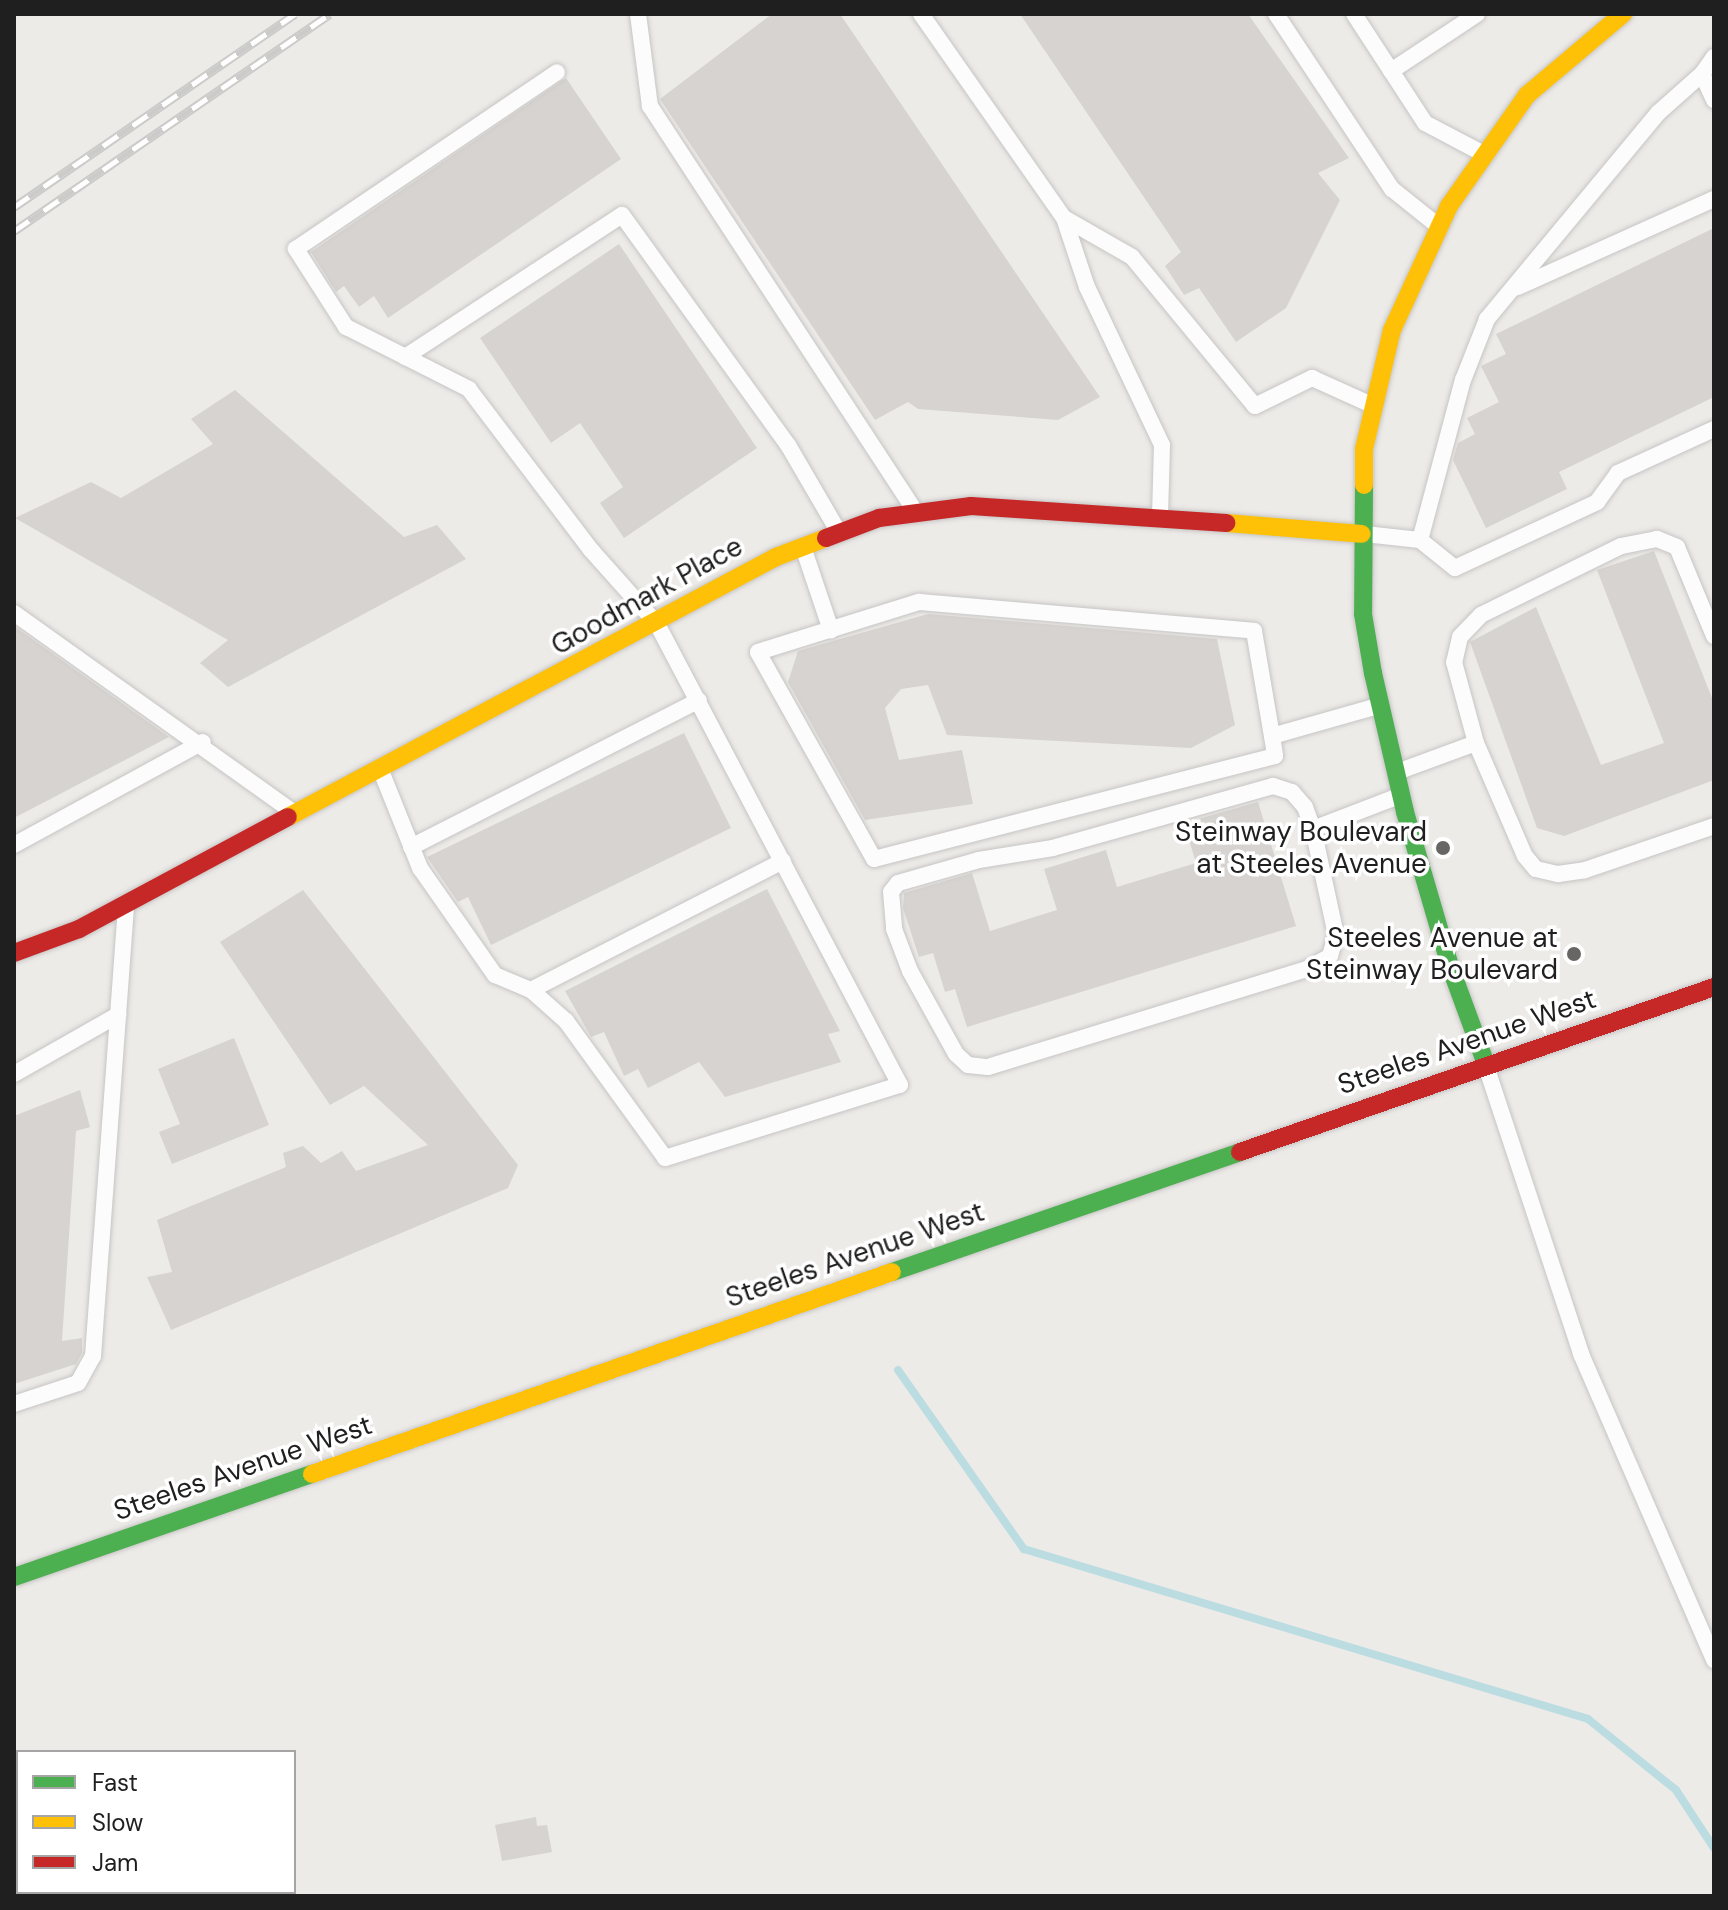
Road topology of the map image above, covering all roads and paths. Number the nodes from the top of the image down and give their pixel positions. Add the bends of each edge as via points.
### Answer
1 (638, 14) edge
2 (921, 14) edge
3 (1276, 14) edge
4 (1354, 14) edge
5 (1477, 14) edge
6 (1623, 14) edge
7 (1714, 57) edge
8 (1391, 71) junction
9 (557, 72) dead end
10 (1702, 74) junction
11 (1714, 100) edge
12 (1484, 155) junction
13 (1714, 199) edge
14 (1064, 218) junction
15 (1439, 226) junction
16 (1513, 289) junction
17 (405, 357) junction
18 (1375, 406) junction
19 (1714, 429) edge
20 (916, 513) junction
21 (1160, 518) junction
22 (838, 531) junction
23 (1362, 534) junction
24 (1420, 540) junction
25 (802, 545) junction
26 (14, 613) edge
27 (657, 624) junction
28 (831, 630) junction
29 (1714, 636) edge
30 (699, 700) junction
31 (1380, 705) junction
32 (1272, 736) junction
33 (203, 742) junction
34 (1476, 743) junction
35 (380, 770) junction
36 (1395, 772) junction
37 (1401, 795) junction
38 (297, 814) junction
39 (1714, 826) edge
40 (1313, 829) junction
41 (14, 845) edge
42 (411, 847) junction
43 (783, 861) junction
44 (126, 903) junction
45 (14, 953) edge
46 (1714, 987) edge
47 (531, 990) junction
48 (118, 1015) junction
49 (1486, 1064) junction
50 (14, 1074) edge
51 (14, 1404) edge
52 (14, 1577) edge
53 (1714, 1660) edge

1 - 20 lane via 650,106
2 - 14 lane
3 - 15 lane via 1392,189
4 - 8 lane
5 - 8 lane
6 - 12 street via 1527,95
7 - 10 lane
8 - 12 lane via 1425,123
9 - 17 lane via 296,249 346,327
10 - 11 lane
10 - 16 lane via 1608,168
12 - 15 street
13 - 16 lane
14 - 18 lane via 1132,257 1255,406 1312,378
14 - 21 lane via 1087,287 1162,445
15 - 18 street via 1392,330
16 - 24 lane via 1487,319 1463,380
17 - 22 lane via 622,215 788,445
17 - 27 lane via 469,389 591,550
18 - 23 street via 1364,449
19 - 24 lane via 1618,473 1597,502 1455,568
20 - 21 street, Goodmark Place via 971,506
20 - 22 street, Goodmark Place
21 - 23 street, Goodmark Place
22 - 25 street, Goodmark Place
23 - 24 lane
23 - 31 street via 1363,614
25 - 27 street, Goodmark Place
25 - 28 lane
26 - 33 lane
27 - 30 lane
27 - 35 street, Goodmark Place
28 - 32 lane via 919,602 1254,631
28 - 32 lane via 758,652 874,859 1275,756
29 - 34 lane via 1677,547 1657,539 1621,546 1481,615 1460,637 1454,662
30 - 42 lane
30 - 43 lane
31 - 32 lane
31 - 36 street
33 - 38 lane
33 - 41 lane
34 - 36 lane
34 - 39 lane via 1525,856 1536,869 1558,874 1585,870
35 - 38 street, Goodmark Place
35 - 42 lane
36 - 37 street
37 - 40 lane
37 - 49 street via 1451,969
38 - 44 street, Goodmark Place
40 - 40 lane via 1336,935 1330,956 1307,969 988,1067 968,1065 956,1054 910,971 894,929 891,892 898,883 979,860 1053,848 1273,786 1292,792
42 - 47 lane via 495,975
43 - 47 lane
43 - 47 lane via 900,1085 665,1158 566,1021
44 - 45 street, Goodmark Place via 79,929
44 - 48 lane
46 - 49 street, Steeles Avenue West
48 - 50 lane
48 - 51 lane via 93,1356 78,1383
49 - 52 street, Steeles Avenue West
49 - 53 lane via 1581,1354

